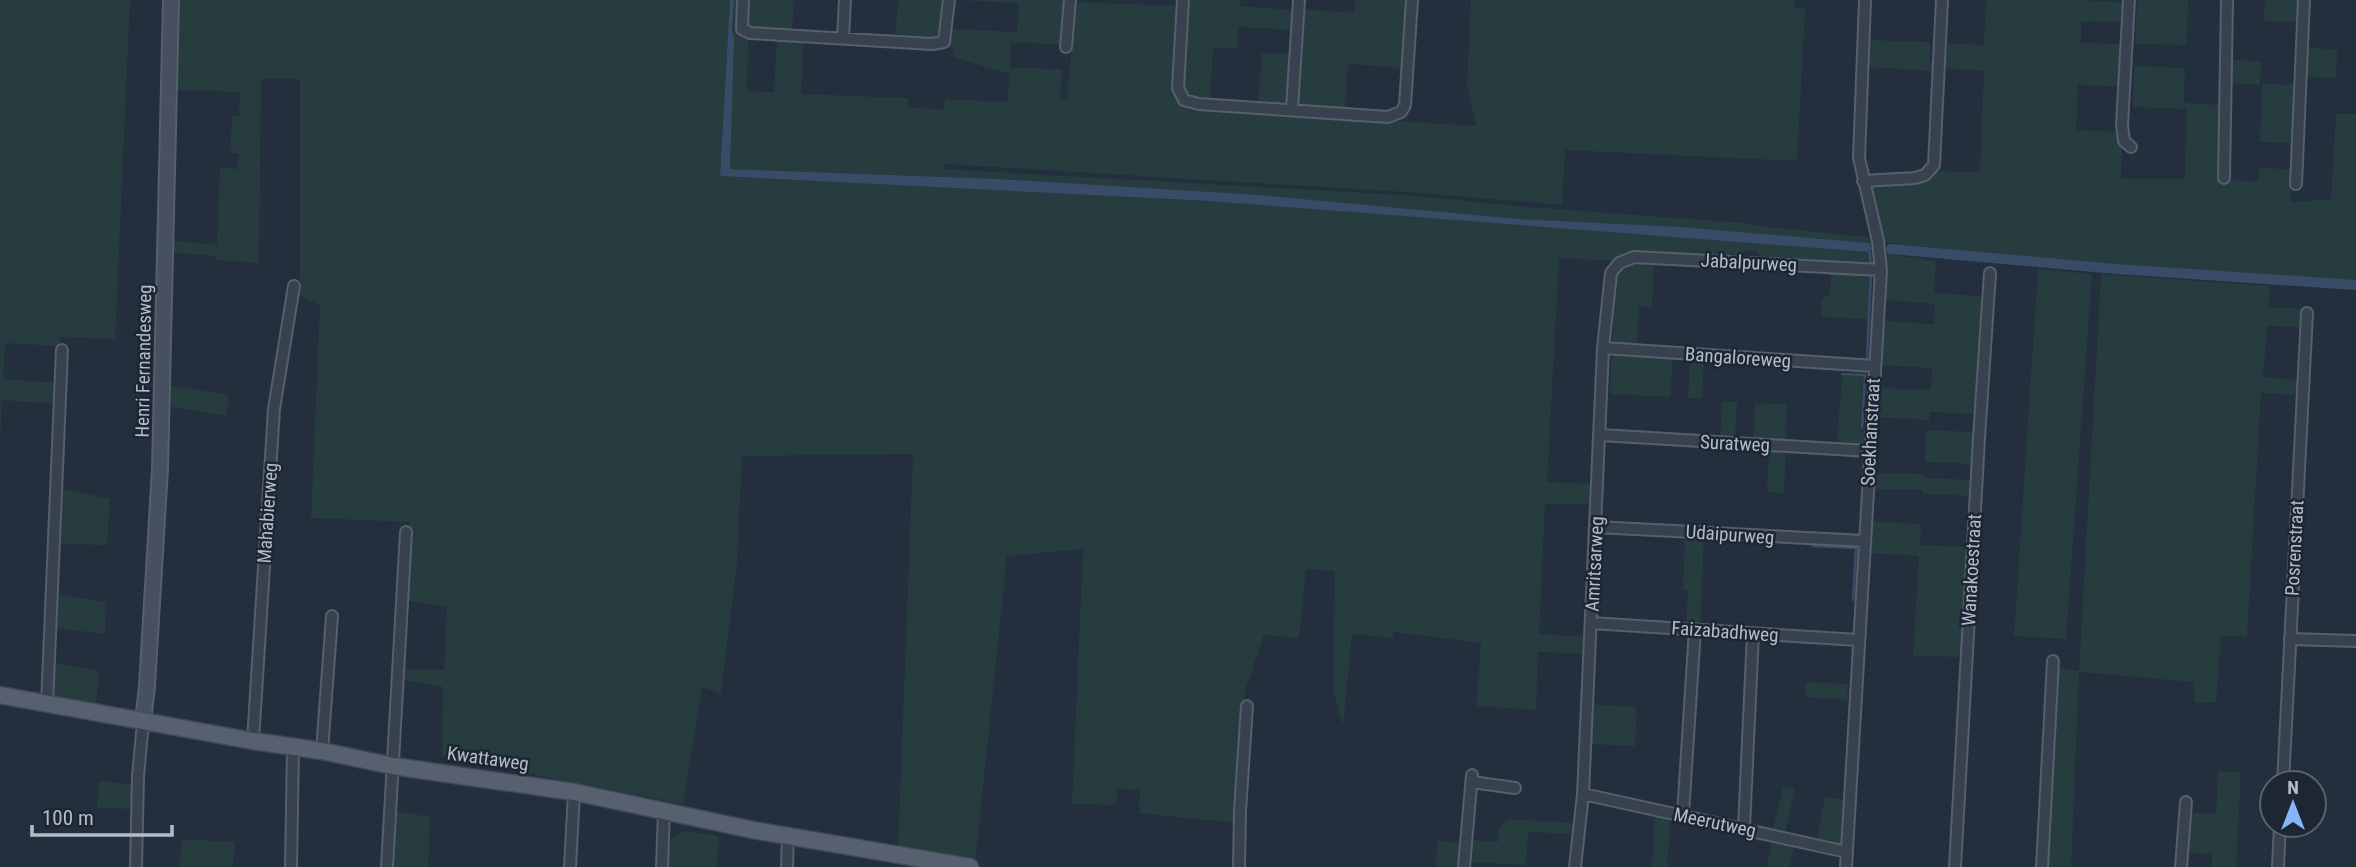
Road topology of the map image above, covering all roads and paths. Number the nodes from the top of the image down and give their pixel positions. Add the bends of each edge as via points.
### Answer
1 (170, 0) edge
2 (743, 0) edge
3 (845, 0) edge
4 (949, 0) edge
5 (1070, 0) edge
6 (1183, 0) edge
7 (1299, 0) edge
8 (1412, 0) edge
9 (1865, 0) edge
10 (1942, 0) edge
11 (2129, 0) edge
12 (2227, 0) edge
13 (2304, 0) edge
14 (843, 38) junction
15 (1066, 47) dead end
16 (1292, 109) junction
17 (2131, 147) dead end
18 (2224, 178) dead end
19 (1863, 181) junction
20 (2297, 184) dead end
21 (1619, 263) joint
22 (1881, 265) junction
23 (1990, 273) dead end
24 (293, 286) dead end
25 (2307, 313) dead end
26 (1603, 348) junction
27 (62, 350) dead end
28 (1874, 366) junction
29 (1600, 435) junction
30 (1869, 451) junction
31 (1596, 527) junction
32 (406, 532) dead end
33 (1864, 541) junction
34 (332, 616) dead end
35 (1591, 623) junction
36 (1695, 629) junction
37 (1753, 633) junction
38 (2290, 639) junction
39 (1858, 640) junction
40 (2356, 642) edge
41 (2053, 662) dead end
42 (0, 695) edge
43 (47, 705) junction
44 (1247, 706) dead end
45 (143, 722) junction
46 (253, 741) junction
47 (293, 747) junction
48 (322, 751) junction
49 (393, 766) junction
50 (2284, 769) edge
51 (1515, 788) dead end
52 (574, 792) junction
53 (1583, 794) junction
54 (2186, 802) dead end
55 (664, 811) junction
56 (1683, 814) junction
57 (1744, 828) junction
58 (788, 835) junction
59 (2279, 839) edge
60 (1847, 852) junction
61 (920, 863) edge
62 (136, 867) edge
63 (291, 867) edge
64 (387, 867) edge
65 (570, 867) edge
66 (662, 867) edge
67 (787, 867) edge
68 (970, 867) edge
69 (1239, 867) edge
70 (1464, 867) edge
71 (1575, 867) edge
72 (1846, 867) edge
73 (1955, 867) edge
74 (2042, 867) edge
75 (2181, 867) edge
76 (2278, 867) edge

1 - 45 street, Henri Fernandesweg via 160,469
2 - 14 street via 742,29 750,33
3 - 14 street
4 - 14 street via 944,42
5 - 15 street
6 - 16 street via 1178,88 1184,100
7 - 16 street
8 - 16 street via 1401,112 1388,117
9 - 19 street, Soekhanstraat via 1859,158
10 - 19 street via 1934,165 1915,178
11 - 17 street via 2122,125 2124,141
12 - 18 street
13 - 20 street
19 - 22 street, Soekhanstraat
21 - 22 street, Jabalpurweg via 1634,257
21 - 26 street, Amritsarweg via 1611,273
22 - 28 street, Soekhanstraat
23 - 73 street, Wanakoestraat
24 - 46 street, Mahabierweg via 274,409
25 - 38 street, Posrenstraat
26 - 28 street, Bangaloreweg
26 - 29 street, Amritsarweg
27 - 43 street
28 - 30 street, Soekhanstraat
29 - 30 street, Suratweg
29 - 31 street, Amritsarweg
30 - 33 street, Soekhanstraat
31 - 33 street, Udaipurweg
31 - 35 street, Amritsarweg
32 - 49 street
33 - 39 street, Soekhanstraat
34 - 48 street
35 - 36 street, Faizabadhweg
35 - 53 street, Amritsarweg
36 - 37 street, Faizabadhweg
36 - 56 street
37 - 39 street, Faizabadhweg
37 - 57 street
38 - 40 street
38 - 50 street, Posrenstraat
39 - 60 street, Soekhanstraat
41 - 74 street
42 - 43 main road, Kwattaweg
43 - 45 main road, Kwattaweg
44 - 69 street
45 - 46 main road, Kwattaweg
45 - 62 street
46 - 47 main road, Kwattaweg
47 - 48 main road, Kwattaweg
47 - 63 street
48 - 49 main road, Kwattaweg
49 - 52 main road, Kwattaweg
49 - 64 street
51 - 70 street via 1472,779
52 - 55 main road, Kwattaweg
52 - 65 street
53 - 56 street, Meerutweg
53 - 71 street, Amritsarweg
54 - 75 street
55 - 58 main road, Kwattaweg
55 - 66 street
56 - 57 street, Meerutweg
57 - 60 street, Meerutweg
58 - 61 main road, Kwattaweg
58 - 67 street
59 - 76 street
60 - 72 street, Soekhanstraat
61 - 68 main road, Kwattaweg

